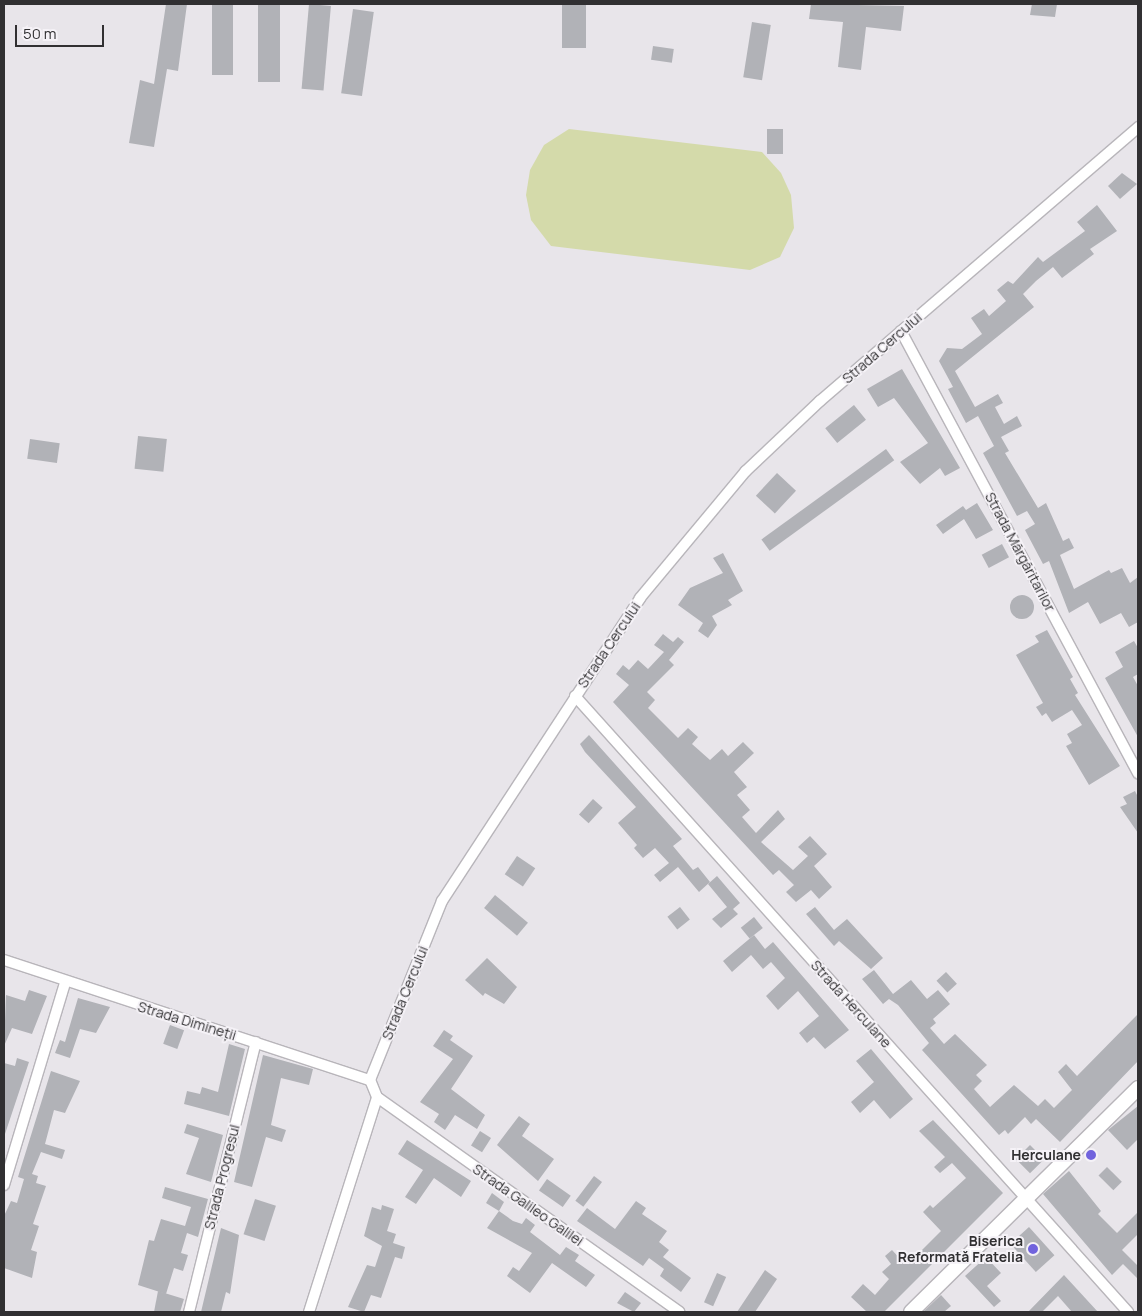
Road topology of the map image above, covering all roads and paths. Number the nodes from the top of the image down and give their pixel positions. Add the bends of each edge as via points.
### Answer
1 (1138, 127) edge
2 (901, 331) junction
3 (575, 696) junction
4 (1138, 774) edge
5 (4, 960) edge
6 (64, 983) junction
7 (256, 1042) junction
8 (370, 1080) junction
9 (1138, 1088) edge
10 (377, 1097) junction
11 (4, 1185) edge
12 (1026, 1199) junction
13 (189, 1312) edge
14 (308, 1312) edge
15 (679, 1312) edge
16 (911, 1312) edge
17 (1128, 1312) edge

1 - 2 street, Strada Cercului
2 - 3 street, Strada Cercului via 807,414 710,510 640,598
2 - 4 street, Strada Mărgăritarilor
3 - 8 street, Strada Cercului via 442,901
3 - 12 street, Strada Herculane
5 - 6 street, Strada Dimineții
6 - 7 street, Strada Dimineții
6 - 11 street
7 - 8 street, Strada Dimineții
7 - 13 street, Strada Progresul
8 - 10 street
9 - 12 main road
10 - 14 street
10 - 15 street, Strada Galileo Galilei
12 - 16 main road
12 - 17 street, Strada Herculane

